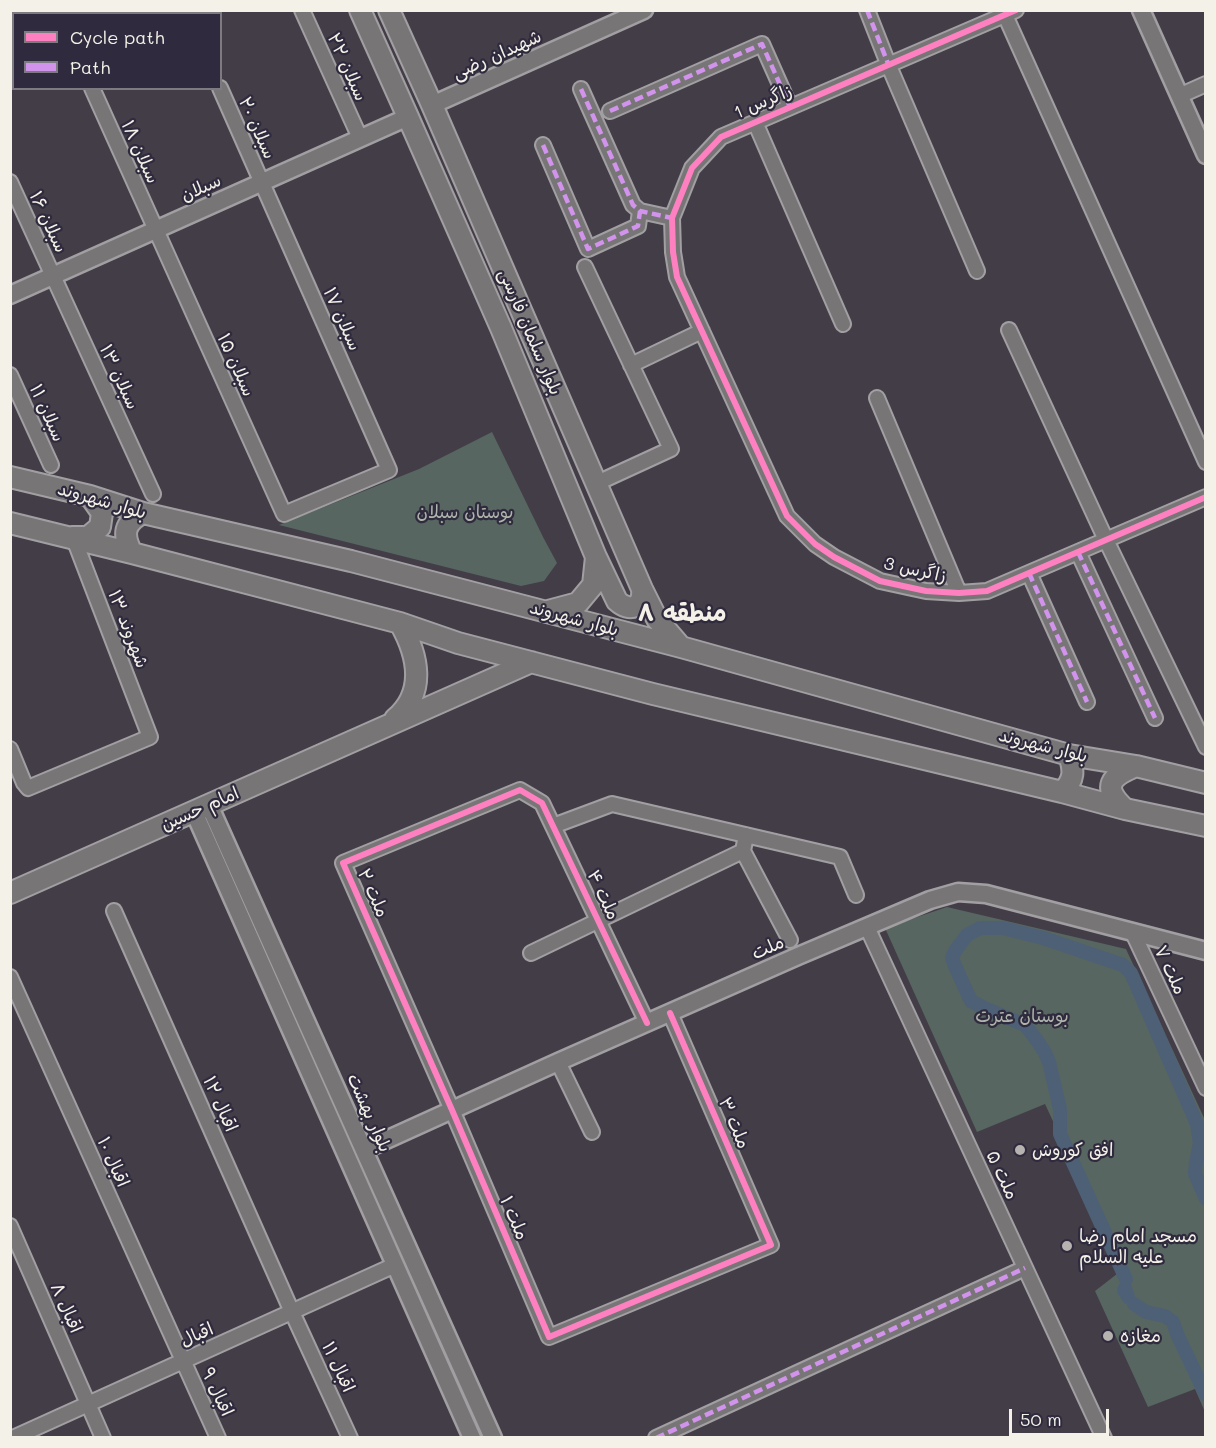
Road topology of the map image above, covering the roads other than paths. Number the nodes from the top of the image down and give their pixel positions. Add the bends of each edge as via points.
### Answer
1 (302, 10) edge
2 (360, 10) edge
3 (389, 10) edge
4 (644, 10) edge
5 (867, 10) edge
6 (1141, 10) edge
7 (1010, 13) edge
8 (889, 66) junction
9 (1206, 84) edge
10 (581, 89) dead end
11 (93, 90) edge
12 (221, 90) edge
13 (1179, 96) junction
14 (432, 105) junction
15 (790, 107) junction
16 (610, 111) dead end
17 (408, 117) junction
18 (755, 122) junction
19 (360, 138) junction
20 (543, 145) dead end
21 (1206, 155) edge
22 (10, 182) edge
23 (261, 182) junction
24 (640, 211) junction
25 (672, 218) junction
26 (155, 230) junction
27 (585, 267) dead end
28 (977, 271) dead end
29 (53, 276) junction
30 (10, 295) edge
31 (843, 324) dead end
32 (1008, 330) dead end
33 (702, 331) junction
34 (631, 364) junction
35 (10, 375) edge
36 (877, 398) dead end
37 (1206, 462) edge
38 (51, 465) dead end
39 (10, 477) edge
40 (595, 484) junction
41 (153, 494) dead end
42 (90, 496) junction
43 (1206, 497) edge
44 (143, 513) junction
45 (284, 514) joint
46 (10, 523) edge
47 (70, 537) junction
48 (1106, 540) junction
49 (1078, 552) junction
50 (132, 553) junction
51 (596, 556) junction
52 (1029, 573) junction
53 (642, 589) junction
54 (959, 593) junction
55 (546, 612) junction
56 (400, 623) junction
57 (681, 647) junction
58 (531, 662) junction
59 (1087, 702) dead end
60 (1155, 718) dead end
61 (389, 724) junction
62 (1206, 747) edge
63 (10, 749) edge
64 (1069, 755) junction
65 (1136, 766) junction
66 (1206, 783) edge
67 (520, 790) joint
68 (1062, 792) junction
69 (202, 809) junction
70 (1125, 809) junction
71 (554, 826) junction
72 (1206, 826) edge
73 (746, 835) junction
74 (743, 851) junction
75 (10, 893) edge
76 (856, 895) dead end
77 (114, 911) dead end
78 (599, 922) junction
79 (867, 927) junction
80 (1133, 933) junction
81 (790, 940) dead end
82 (1206, 951) edge
83 (531, 953) dead end
84 (10, 977) edge
85 (670, 1013) junction
86 (647, 1023) junction
87 (558, 1062) junction
88 (1206, 1088) edge
89 (452, 1110) junction
90 (592, 1132) dead end
91 (364, 1150) junction
92 (10, 1226) edge
93 (412, 1257) junction
94 (395, 1265) junction
95 (1025, 1268) junction
96 (292, 1312) junction
97 (549, 1338) joint
98 (183, 1361) junction
99 (88, 1404) junction
100 (13, 1437) edge
101 (102, 1437) edge
102 (218, 1437) edge
103 (350, 1437) edge
104 (472, 1437) edge
105 (493, 1437) edge
106 (656, 1437) edge
107 (1104, 1437) edge

1 - 19 street, سبلان ۲۲
2 - 17 main road, بلوار سلمان فارسی
3 - 14 main road, بلوار سلمان فارسی
4 - 14 street, شهیدان رضی
5 - 8 street
6 - 13 street
7 - 8 street, زاگرس 1
7 - 37 street
8 - 15 street, زاگرس 1
8 - 28 street
9 - 13 street
10 - 24 street via 633,205
11 - 26 street, سبلان ۱۸
12 - 23 street, سبلان ۲۰
13 - 21 street
14 - 40 main road, بلوار سلمان فارسی
15 - 16 street via 762,44
15 - 18 street, زاگرس 1
17 - 19 street, سبلان
17 - 51 main road, بلوار سلمان فارسی
18 - 25 street, زاگرس 1 via 721,137 692,168
18 - 31 street
19 - 23 street, سبلان
20 - 24 street via 588,249 638,226
22 - 29 street, سبلان ۱۶
23 - 26 street, سبلان
23 - 45 street, سبلان ۱۷ via 389,470
24 - 25 street
25 - 33 street, زاگرس 1 via 677,277
26 - 29 street, سبلان
26 - 45 street, سبلان ۱۵
27 - 34 street
29 - 30 street, سبلان
29 - 41 street, سبلان ۱۳
32 - 48 street
33 - 34 street
33 - 54 street, زاگرس 3 via 787,516 815,544 880,581
34 - 40 street via 671,449
35 - 38 street, سبلان ۱۱
36 - 54 street
39 - 42 main road, بلوار شهروند
40 - 53 main road, بلوار سلمان فارسی
42 - 44 main road, بلوار شهروند
42 - 47 main road via 102,513 100,527 88,537
43 - 48 street, زاگرس 3
44 - 50 main road via 126,530
44 - 55 main road, بلوار شهروند via 351,561
46 - 47 main road
47 - 50 main road
47 - 63 street, شهروند ۱۳ via 150,737 28,788
48 - 49 street, زاگرس 3
48 - 62 street
49 - 52 street, زاگرس 3
49 - 60 street
50 - 56 main road
51 - 53 main road via 623,607 639,604
51 - 55 main road, بلوار سلمان فارسی via 593,585 578,603
52 - 54 street, زاگرس 3 via 987,591
52 - 59 street
53 - 57 main road, بلوار سلمان فارسی via 657,619
55 - 57 main road, بلوار شهروند
56 - 58 main road
56 - 61 main road via 415,656 417,675 414,694 404,711
57 - 64 main road, بلوار شهروند
58 - 61 main road, امام حسین
58 - 68 main road
61 - 69 main road, امام حسین
64 - 65 main road, بلوار شهروند
64 - 68 main road via 1073,775
65 - 66 main road, بلوار شهروند
65 - 70 main road via 1115,777 1112,784 1114,800
67 - 71 street, ملت ۴ via 542,803
67 - 89 street, ملت ۲ via 343,863
68 - 70 main road
69 - 75 main road, امام حسین
69 - 91 street, بلوار بهشت
69 - 94 street, بلوار بهشت
70 - 72 main road
71 - 73 street via 612,804
71 - 78 street, ملت ۴
73 - 74 street
73 - 76 street via 840,857
74 - 78 street
74 - 81 street
77 - 96 street, اقبال ۱۲
78 - 83 street
78 - 86 street, ملت ۴
79 - 80 street, ملت via 958,892 986,894
79 - 85 street, ملت
79 - 95 street, ملت ۵
80 - 82 street, ملت
80 - 88 street, ملت ۷
84 - 98 street, اقبال ۱۰
85 - 86 street, ملت
85 - 97 street, ملت ۳ via 771,1245
86 - 87 street, ملت
87 - 89 street, ملت
87 - 90 street
89 - 91 street, ملت
89 - 97 street, ملت ۱
91 - 93 street, بلوار بهشت
92 - 99 street, اقبال ۸
93 - 94 street
93 - 105 street, بلوار بهشت
94 - 96 street, اقبال
94 - 104 street, بلوار بهشت
95 - 106 street
95 - 107 street, ملت ۵
96 - 98 street, اقبال
96 - 103 street, اقبال ۱۱
98 - 99 street, اقبال
98 - 102 street, اقبال ۹
99 - 100 street, اقبال
99 - 101 street, اقبال ۸

